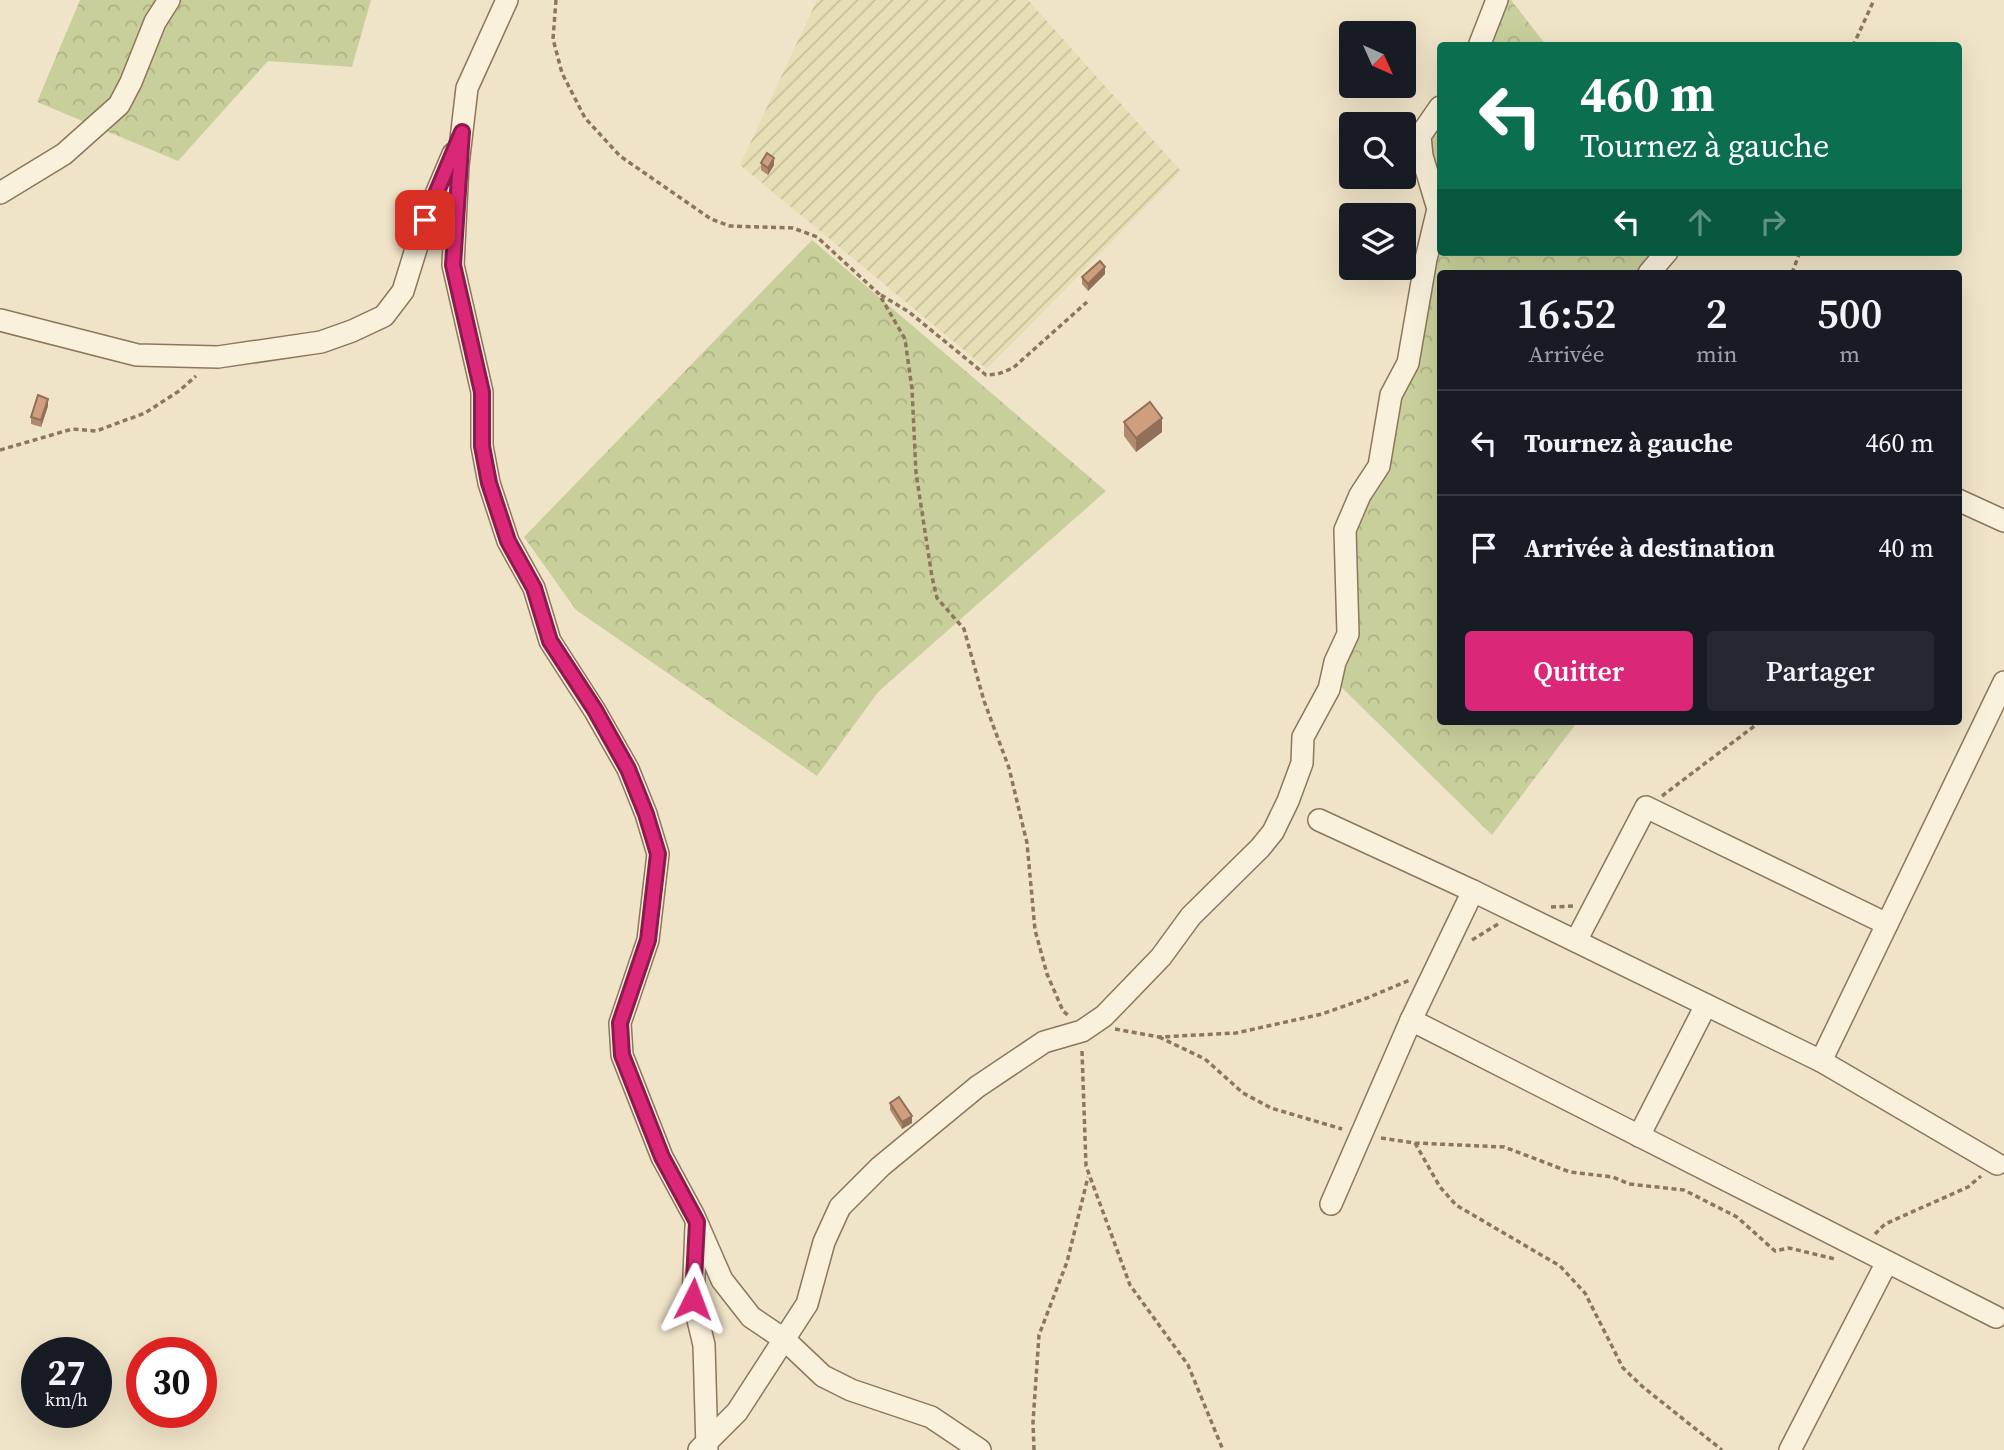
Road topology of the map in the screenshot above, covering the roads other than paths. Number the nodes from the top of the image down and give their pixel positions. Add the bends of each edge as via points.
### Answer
1 (169, 0) edge
2 (507, 0) edge
3 (1497, 0) edge
4 (1481, 42) edge
5 (1437, 111) edge
6 (462, 132) junction
7 (0, 193) edge
8 (1437, 206) edge
9 (1437, 213) edge
10 (1664, 256) edge
11 (1652, 270) edge
12 (0, 320) edge
13 (1962, 502) edge
14 (2004, 521) edge
15 (2004, 682) edge
16 (1319, 820) dead end
17 (1473, 891) junction
18 (1887, 924) junction
19 (1576, 941) junction
20 (1706, 1005) junction
21 (1411, 1020) junction
22 (1821, 1061) junction
23 (1639, 1136) junction
24 (1997, 1164) road end
25 (1331, 1204) dead end
26 (697, 1222) junction
27 (1887, 1262) junction
28 (1996, 1318) dead end
29 (785, 1340) junction
30 (704, 1448) edge
31 (980, 1450) edge
32 (1790, 1450) edge

1 - 7 street via 119,105 64,154
2 - 6 street via 467,88
3 - 4 street
5 - 8 street via 1420,136
6 - 12 street via 425,220 403,291 384,316 321,342 218,357 136,355
6 - 26 street via 453,265 482,392 482,446 489,483 508,541 534,588 550,641 628,769 658,854 648,940 620,1023 622,1055 662,1157
9 - 29 street via 1408,363 1391,395 1379,466 1345,530 1348,634 1329,689 1303,737 1302,762 1273,832 1191,916 1161,957 1104,1016 1082,1031 1044,1042 977,1087 880,1167 841,1208 824,1242 807,1304
10 - 11 street
13 - 14 street
15 - 18 street
16 - 17 street
17 - 19 street
17 - 21 street
18 - 19 street via 1646,807
18 - 22 street
19 - 20 street
20 - 22 street
20 - 23 street
21 - 23 street
21 - 25 street
22 - 24 street
23 - 27 street
26 - 29 street via 722,1280 751,1317
26 - 30 street via 693,1299 704,1345
27 - 28 street
27 - 32 street
29 - 30 street via 737,1412
29 - 31 street via 823,1376 931,1417

